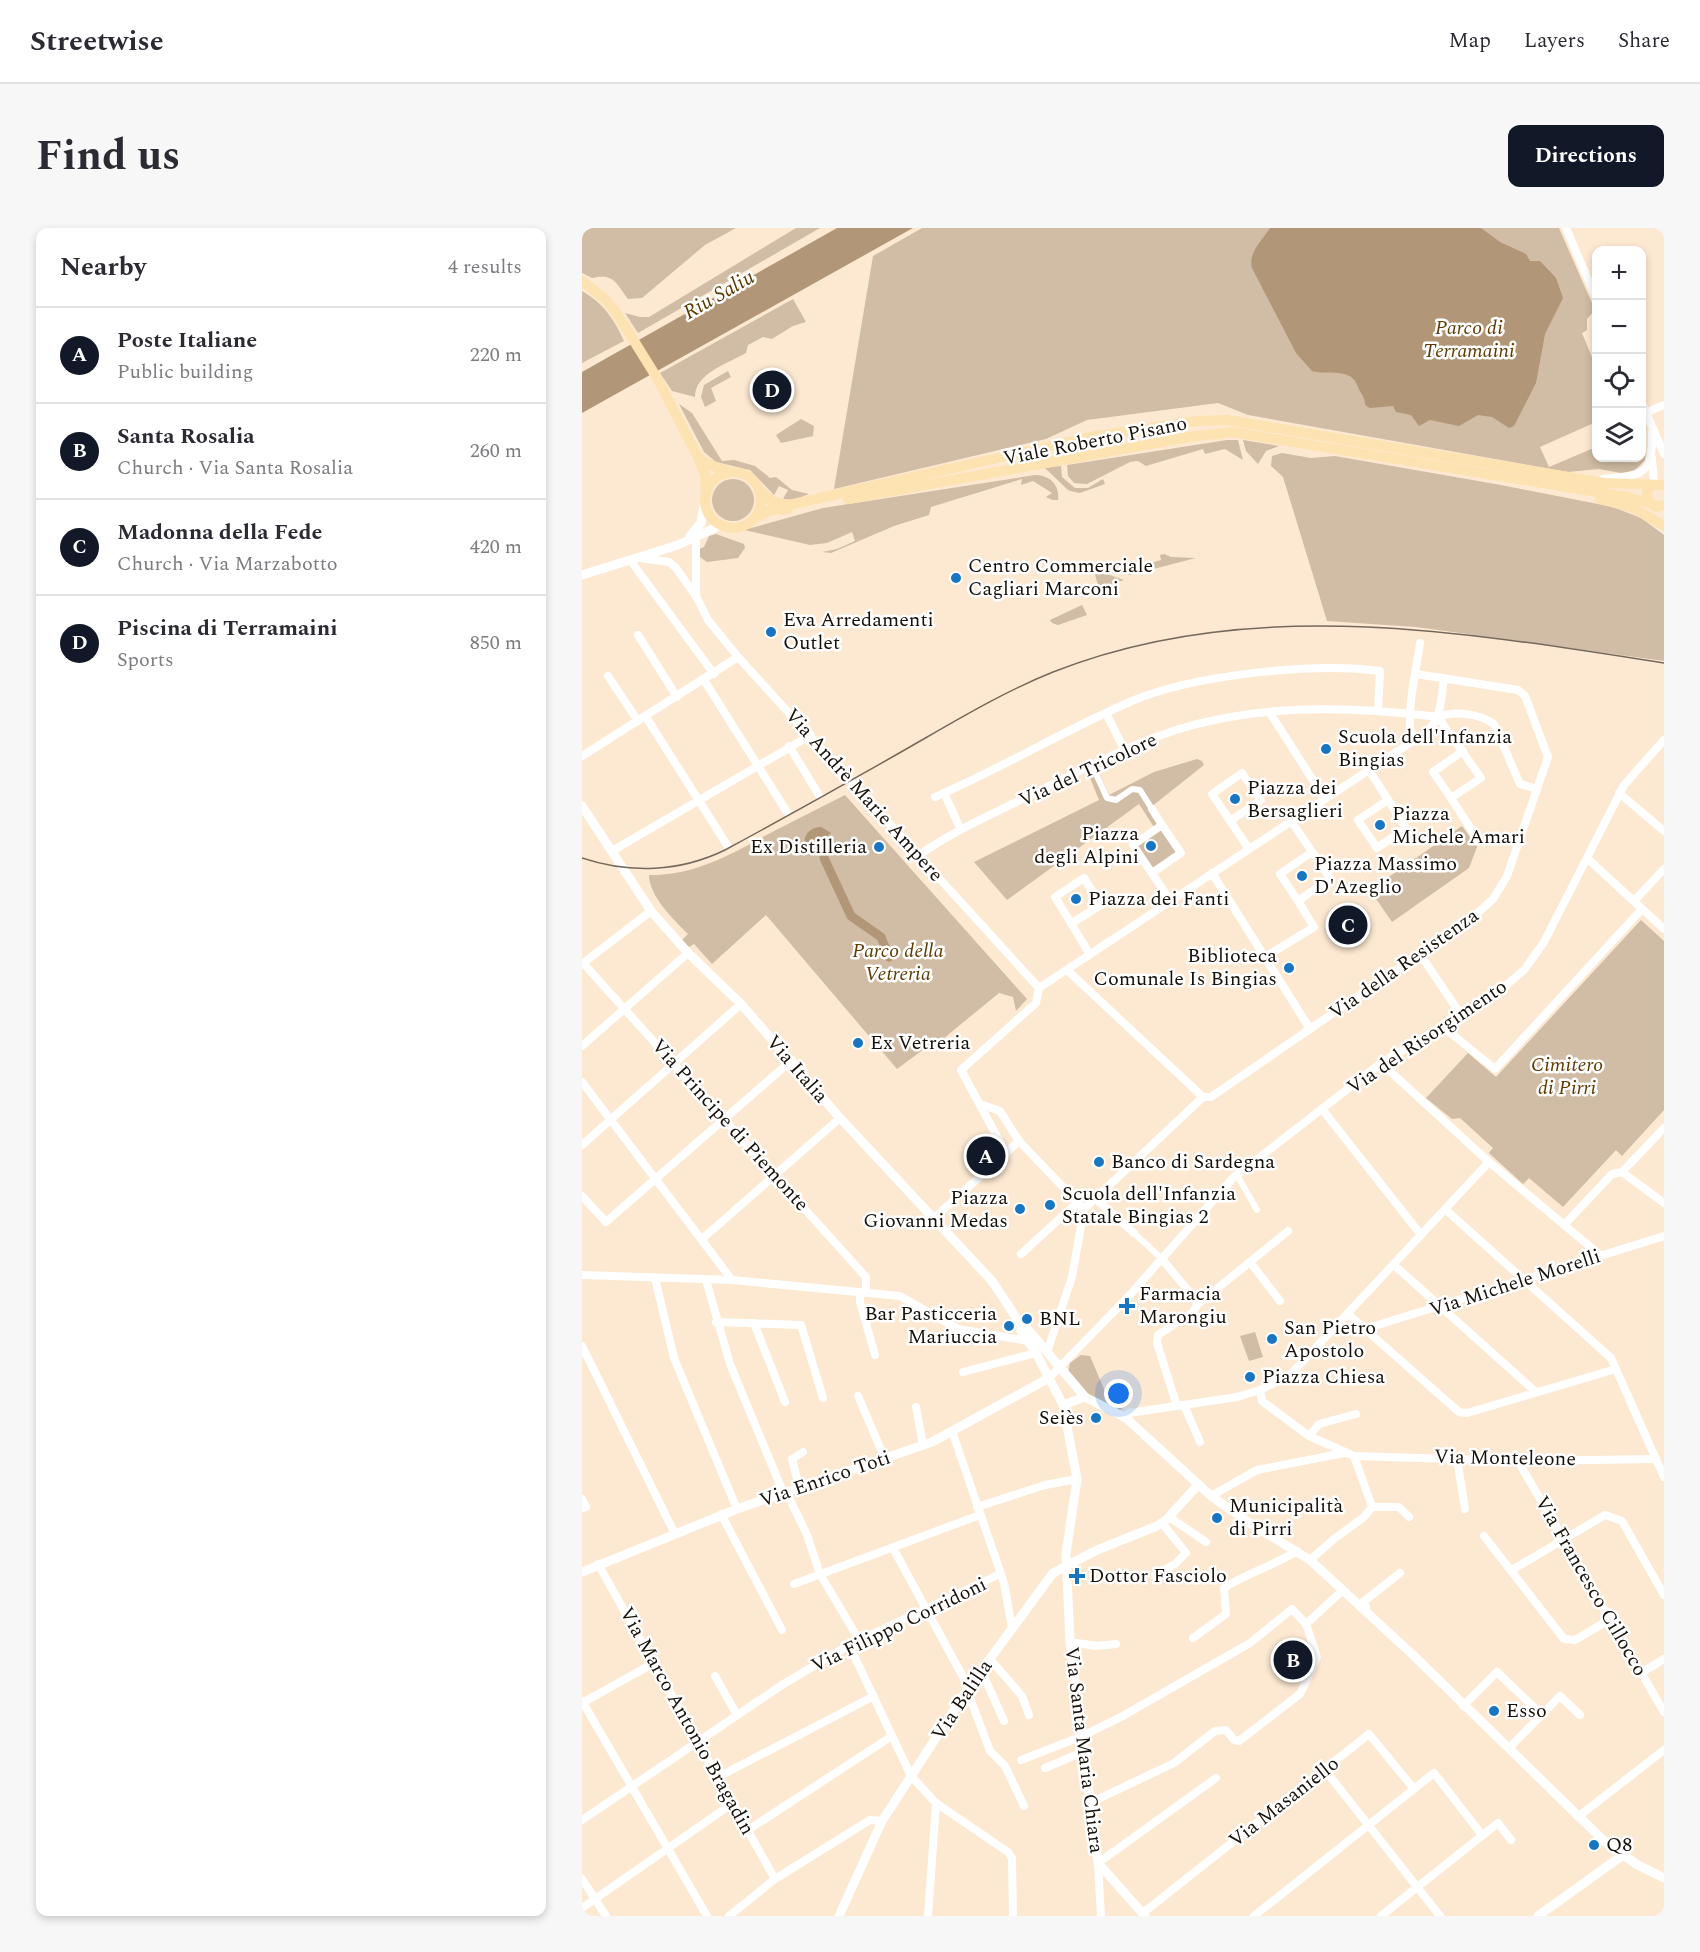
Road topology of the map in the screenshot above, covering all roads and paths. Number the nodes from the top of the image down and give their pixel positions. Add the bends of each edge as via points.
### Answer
1 (1566, 228) edge
2 (582, 281) edge
3 (1592, 289) edge
4 (1664, 405) edge
5 (1646, 413) edge
6 (1646, 416) edge
7 (1652, 432) junction
8 (1664, 454) edge
9 (698, 457) junction
10 (1653, 457) junction
11 (730, 472) junction
12 (1591, 481) junction
13 (1656, 485) edge
14 (1551, 486) junction
15 (759, 490) junction
16 (706, 499) junction
17 (1656, 505) edge
18 (1664, 518) edge
19 (752, 520) junction
20 (721, 525) junction
21 (1664, 526) edge
22 (696, 537) junction
23 (678, 545) junction
24 (634, 559) junction
25 (582, 575) edge
26 (696, 596) junction
27 (638, 635) dead end
28 (1420, 643) dead end
29 (738, 657) junction
30 (714, 674) junction
31 (1416, 674) junction
32 (608, 676) dead end
33 (1444, 678) junction
34 (704, 680) junction
35 (677, 697) junction
36 (1378, 711) junction
37 (1106, 713) junction
38 (1270, 713) junction
39 (1411, 714) junction
40 (646, 717) junction
41 (1438, 717) junction
42 (639, 721) junction
43 (811, 735) junction
44 (1664, 740) edge
45 (1413, 741) junction
46 (789, 746) junction
47 (1124, 749) junction
48 (1463, 751) junction
49 (582, 756) edge
50 (757, 764) junction
51 (1092, 765) junction
52 (1369, 770) junction
53 (1537, 789) junction
54 (944, 793) junction
55 (1619, 793) junction
56 (819, 795) dead end
57 (935, 797) dead end
58 (1451, 798) junction
59 (698, 799) junction
60 (1325, 799) junction
61 (1388, 800) junction
62 (582, 806) edge
63 (1152, 809) joint
64 (787, 812) dead end
65 (1230, 821) junction
66 (1292, 821) junction
67 (1162, 825) junction
68 (961, 830) junction
69 (1664, 831) edge
70 (1476, 837) dead end
71 (727, 845) dead end
72 (1249, 849) junction
73 (612, 851) junction
74 (1312, 852) junction
75 (919, 855) junction
76 (1588, 859) junction
77 (1664, 868) edge
78 (1152, 873) junction
79 (1212, 873) junction
80 (1170, 900) junction
81 (1298, 901) junction
82 (1634, 901) junction
83 (1642, 909) junction
84 (651, 911) junction
85 (1072, 923) junction
86 (1664, 929) edge
87 (688, 953) junction
88 (1089, 953) junction
89 (1420, 954) junction
90 (1265, 957) junction
91 (583, 963) edge
92 (1066, 970) junction
93 (1039, 988) junction
94 (741, 1004) junction
95 (626, 1008) junction
96 (1461, 1015) junction
97 (1442, 1026) junction
98 (1310, 1029) junction
99 (582, 1046) edge
100 (792, 1060) junction
101 (674, 1062) junction
102 (1381, 1063) junction
103 (582, 1082) edge
104 (1203, 1097) junction
105 (980, 1104) junction
106 (1322, 1109) junction
107 (840, 1118) junction
108 (611, 1119) junction
109 (726, 1120) junction
110 (1664, 1128) edge
111 (1019, 1141) junction
112 (582, 1144) edge
113 (1006, 1152) junction
114 (1490, 1162) junction
115 (1622, 1172) junction
116 (775, 1174) junction
117 (1237, 1175) junction
118 (656, 1179) junction
119 (582, 1197) edge
120 (1095, 1198) junction
121 (1078, 1202) junction
122 (1664, 1203) edge
123 (1084, 1209) junction
124 (1257, 1210) dead end
125 (1446, 1210) junction
126 (933, 1219) junction
127 (1564, 1225) junction
128 (1288, 1231) dead end
129 (1134, 1233) joint
130 (1422, 1235) junction
131 (1664, 1236) edge
132 (702, 1239) junction
133 (1021, 1254) dead end
134 (1600, 1255) junction
135 (1162, 1259) junction
136 (1250, 1262) junction
137 (1394, 1265) junction
138 (582, 1275) edge
139 (655, 1278) junction
140 (705, 1280) junction
141 (732, 1280) junction
142 (1524, 1281) junction
143 (863, 1292) junction
144 (1280, 1301) dead end
145 (1197, 1305) junction
146 (1441, 1306) junction
147 (1348, 1314) junction
148 (716, 1322) junction
149 (754, 1323) junction
150 (1021, 1325) junction
151 (1365, 1329) junction
152 (1028, 1341) junction
153 (582, 1346) edge
154 (1047, 1352) junction
155 (1036, 1353) junction
156 (875, 1355) dead end
157 (1059, 1368) junction
158 (1616, 1369) junction
159 (963, 1372) dead end
160 (1049, 1378) junction
161 (1260, 1390) junction
162 (1536, 1392) junction
163 (858, 1396) dead end
164 (822, 1398) dead end
165 (1085, 1398) junction
166 (785, 1402) dead end
167 (1180, 1405) junction
168 (916, 1407) dead end
169 (1063, 1408) junction
170 (1356, 1414) dead end
171 (1124, 1417) junction
172 (952, 1431) junction
173 (1309, 1436) junction
174 (1200, 1442) dead end
175 (923, 1445) junction
176 (803, 1452) dead end
177 (1345, 1453) junction
178 (1354, 1456) junction
179 (885, 1459) junction
180 (1456, 1459) junction
181 (1656, 1459) junction
182 (1518, 1461) junction
183 (1664, 1477) edge
184 (1077, 1479) junction
185 (1198, 1485) junction
186 (799, 1487) junction
187 (785, 1491) junction
188 (1211, 1496) junction
189 (1372, 1507) junction
190 (737, 1509) junction
191 (1465, 1509) dead end
192 (979, 1511) junction
193 (721, 1514) junction
194 (1409, 1516) dead end
195 (1166, 1520) junction
196 (674, 1532) junction
197 (1484, 1536) dead end
198 (1561, 1539) junction
199 (1206, 1542) dead end
200 (893, 1548) junction
201 (1297, 1551) junction
202 (1310, 1560) junction
203 (598, 1564) junction
204 (1067, 1565) junction
205 (1512, 1570) junction
206 (582, 1572) edge
207 (1400, 1573) dead end
208 (820, 1574) junction
209 (1000, 1574) junction
210 (1155, 1575) dead end
211 (794, 1584) dead end
212 (1342, 1591) junction
213 (1664, 1595) edge
214 (927, 1609) junction
215 (1363, 1610) junction
216 (1609, 1620) junction
217 (1306, 1624) junction
218 (1012, 1628) junction
219 (782, 1630) dead end
220 (1193, 1638) dead end
221 (859, 1640) junction
222 (1070, 1642) junction
223 (1116, 1644) dead end
224 (849, 1645) junction
225 (990, 1659) junction
226 (1664, 1659) edge
227 (654, 1663) junction
228 (981, 1670) junction
229 (1641, 1673) junction
230 (715, 1676) dead end
231 (968, 1689) junction
232 (874, 1696) junction
233 (582, 1702) edge
234 (1463, 1706) junction
235 (1664, 1712) edge
236 (1541, 1714) junction
237 (737, 1715) junction
238 (1029, 1715) dead end
239 (1580, 1715) dead end
240 (1004, 1721) dead end
241 (892, 1736) junction
242 (1080, 1737) junction
243 (698, 1741) junction
244 (1509, 1748) junction
245 (1664, 1750) edge
246 (1083, 1752) junction
247 (1021, 1760) dead end
248 (1044, 1768) dead end
249 (1325, 1770) junction
250 (911, 1776) junction
251 (718, 1777) junction
252 (1216, 1778) dead end
253 (632, 1785) junction
254 (1414, 1789) junction
255 (1092, 1802) junction
256 (733, 1803) junction
257 (936, 1803) junction
258 (1024, 1806) dead end
259 (1579, 1816) junction
260 (582, 1820) edge
261 (882, 1821) junction
262 (1369, 1824) junction
263 (748, 1830) junction
264 (1482, 1835) junction
265 (1511, 1840) dead end
266 (668, 1849) junction
267 (1623, 1855) junction
268 (1098, 1863) junction
269 (1664, 1878) edge
270 (582, 1879) edge
271 (775, 1879) junction
272 (1418, 1886) junction
273 (595, 1899) junction
274 (582, 1908) edge
275 (1142, 1915) edge
276 (606, 1916) edge
277 (707, 1916) edge
278 (729, 1916) edge
279 (839, 1916) edge
280 (928, 1916) edge
281 (1013, 1916) edge
282 (1101, 1916) edge
283 (1254, 1916) edge
284 (1381, 1916) edge
285 (1440, 1916) edge
286 (1538, 1916) edge

1 - 3 street
2 - 9 main road via 606,300 631,334
4 - 5 street
6 - 7 street
7 - 8 street
7 - 10 street
9 - 11 main road
9 - 16 main road via 705,474
10 - 12 street via 1645,468 1630,477
10 - 13 street
11 - 15 main road via 747,476
11 - 16 main road via 716,478
12 - 13 main road, Viale Roberto Pisano
12 - 15 main road, Viale Roberto Pisano via 1228,420 1095,436 789,505 773,502
13 - 17 main road via 1647,492
14 - 17 main road, Viale Roberto Pisano
14 - 19 main road, Viale Roberto Pisano via 1221,433 770,510
14 - 21 main road, Viale Roberto Pisano via 1633,508
15 - 19 main road via 760,506
16 - 20 main road via 709,514
16 - 23 street via 701,523
17 - 18 main road
19 - 20 main road via 736,527
20 - 22 street
22 - 23 street
22 - 26 street, Via Andrè Marie Ampere
23 - 24 street
24 - 25 street
24 - 26 street, Via Andrè Marie Ampere via 669,562
24 - 30 street
26 - 29 street, Via Andrè Marie Ampere via 708,620
27 - 35 street
28 - 31 street
29 - 30 street
29 - 43 street, Via Andrè Marie Ampere
30 - 34 street
31 - 33 street, Via della Resistenza
31 - 39 street
32 - 42 street
33 - 41 street
33 - 53 street, Via della Resistenza via 1518,690 1525,696 1548,757
34 - 35 street
34 - 50 street
35 - 40 street
36 - 37 street via 1380,671 1328,669 1199,683 1134,700
36 - 38 street, Via del Tricolore via 1322,709
36 - 39 street, Via del Tricolore
37 - 47 street
37 - 54 street
38 - 47 street, Via del Tricolore via 1200,724
38 - 60 street
39 - 41 street
39 - 45 street
40 - 42 street
40 - 59 street
41 - 45 street via 1433,727
41 - 48 street
41 - 53 street via 1449,712 1494,724 1520,784
42 - 49 street
43 - 46 street
43 - 75 street, Via Andrè Marie Ampere
44 - 55 street, Via del Risorgimento
45 - 52 street
46 - 50 street
46 - 56 street
47 - 51 street, Via del Tricolore
48 - 58 street via 1433,772
48 - 58 street via 1481,778
50 - 59 street
50 - 64 street
51 - 63 street via 1107,798 1116,800 1132,789 1140,790
51 - 68 street, Via del Tricolore
52 - 60 street
52 - 61 street
53 - 89 street, Via della Resistenza via 1501,889 1483,910
54 - 57 street
54 - 68 street
55 - 69 street
55 - 76 street, Via del Risorgimento
58 - 70 street
59 - 71 street
59 - 73 street
60 - 66 street
61 - 61 street via 1359,820 1377,848 1406,828
62 - 73 street, Via Italia
63 - 67 street
65 - 65 street via 1261,800 1242,773 1212,794
65 - 72 street
66 - 72 street
66 - 74 street
67 - 78 street via 1181,853
67 - 78 street via 1133,844
68 - 75 street, Via del Tricolore
72 - 79 street
73 - 84 street, Via Italia
74 - 81 street via 1330,878
74 - 81 street via 1280,874
75 - 93 street, Via Andrè Marie Ampere
76 - 82 street
76 - 96 street, Via del Risorgimento via 1544,942 1525,969 1496,994
77 - 82 street
78 - 80 street
79 - 80 street
79 - 90 street
80 - 88 street
81 - 90 street via 1314,927
82 - 83 street
83 - 86 street
83 - 97 street via 1495,1068
84 - 87 street, Via Italia
84 - 91 street
85 - 85 street via 1101,904 1084,878 1055,897
85 - 88 street
87 - 94 street, Via Italia
87 - 95 street
88 - 92 street
89 - 96 street
89 - 98 street, Via della Resistenza
90 - 98 street
91 - 95 street, Via Principe di Piemonte
92 - 93 street
92 - 104 street
93 - 105 street via 1036,1003 961,1070
94 - 100 street, Via Italia
94 - 101 street
95 - 99 street
95 - 101 street, Via Principe di Piemonte
96 - 97 street, Via del Risorgimento
97 - 102 street, Via del Risorgimento
98 - 104 street, Via della Resistenza via 1211,1097
100 - 107 street, Via Italia
100 - 109 street
101 - 108 street
101 - 109 street, Via Principe di Piemonte
102 - 106 street, Via del Risorgimento
102 - 114 street
103 - 108 street
104 - 120 street, Via della Resistenza
105 - 111 street via 1000,1111
105 - 113 street
106 - 117 street, Via del Risorgimento
106 - 130 street
107 - 116 street
107 - 126 street, Via Italia
108 - 112 street
108 - 118 street
109 - 116 street, Via Principe di Piemonte
109 - 118 street
110 - 115 street
111 - 113 street
111 - 121 street
113 - 126 street
114 - 125 street
114 - 127 street
115 - 122 street
115 - 127 street via 1612,1174
116 - 132 street
116 - 143 street, Via Principe di Piemonte via 866,1277
117 - 124 street
117 - 135 street, Via del Risorgimento
118 - 119 street via 606,1222
118 - 132 street
120 - 123 street, Via della Resistenza
120 - 129 street
121 - 123 street
121 - 133 street
123 - 154 street via 1072,1277
125 - 130 street
125 - 142 street
126 - 150 street, Via Italia via 992,1281
127 - 134 street
128 - 136 street
129 - 135 street
130 - 137 street
131 - 134 street, Via Michele Morelli
132 - 141 street
134 - 142 street, Via Michele Morelli
135 - 145 street
135 - 157 street, Via del Risorgimento
136 - 144 street
136 - 145 street
137 - 146 street
137 - 147 street
138 - 139 street
139 - 140 street
139 - 190 street via 674,1358
140 - 141 street
140 - 148 street
141 - 143 street
142 - 146 street, Via Michele Morelli
142 - 158 street via 1602,1350
143 - 152 street via 909,1299 958,1329
143 - 156 street, Via Principe di Piemonte via 860,1302
145 - 167 street via 1156,1339
146 - 151 street, Via Michele Morelli
146 - 162 street
147 - 151 street
147 - 161 street via 1290,1375
148 - 149 street
148 - 187 street
149 - 164 street via 801,1325
149 - 166 street
150 - 152 street
150 - 154 street
151 - 162 street via 1460,1412
152 - 155 street
153 - 196 street
154 - 157 street
155 - 159 street
155 - 160 street
157 - 160 street, Via Enrico Toti
157 - 165 street
158 - 162 street
158 - 181 street
160 - 169 street
160 - 172 street, Via Enrico Toti
161 - 167 street
161 - 173 street, Via Monteleone via 1262,1401
163 - 179 street
165 - 169 street
165 - 171 street
167 - 171 street
167 - 174 street
168 - 175 street
169 - 184 street
170 - 173 street via 1319,1424
171 - 185 street
172 - 175 street, Via Enrico Toti
172 - 192 street
173 - 177 street, Via Monteleone
175 - 179 street, Via Enrico Toti
176 - 186 street via 792,1459
177 - 178 street, Via Monteleone
177 - 188 street via 1257,1470
178 - 180 street, Via Monteleone
178 - 189 street
179 - 186 street, Via Enrico Toti
180 - 182 street, Via Monteleone
180 - 191 street
181 - 182 street, Via Monteleone
181 - 183 street
182 - 198 street, Via Francesco Cillocco
184 - 192 street via 1045,1485
184 - 204 street
185 - 188 street
185 - 195 street
186 - 187 street, Via Enrico Toti
187 - 190 street, Via Enrico Toti
187 - 208 street via 807,1535
188 - 201 street
189 - 194 street via 1401,1505
189 - 202 street
190 - 193 street, Via Enrico Toti
192 - 200 street
192 - 209 street
193 - 196 street, Via Enrico Toti
193 - 219 street
195 - 199 street
195 - 204 street, Via Balilla
195 - 210 street via 1186,1553
196 - 203 street, Via Enrico Toti
197 - 205 street
198 - 205 street
198 - 213 street via 1596,1518 1615,1516 1622,1521
198 - 216 street, Via Francesco Cillocco
200 - 208 street
200 - 214 street
201 - 202 street
201 - 220 street via 1224,1588 1226,1614
202 - 212 street
203 - 206 street, Via Enrico Toti
203 - 227 street, Via Marco Antonio Bragadin
204 - 218 street, Via Balilla via 1053,1573
204 - 222 street, Via Santa Maria Chiara
205 - 216 street via 1563,1639 1575,1640
207 - 215 street via 1363,1602
208 - 211 street
208 - 221 street
209 - 214 street, Via Filippo Corridoni
209 - 218 street
212 - 215 street
212 - 217 street
214 - 221 street, Via Filippo Corridoni
214 - 231 street
215 - 234 street
216 - 229 street, Via Francesco Cillocco
217 - 242 street via 1292,1609 1250,1643
217 - 255 street via 1317,1658 1300,1694 1239,1741 1226,1730 1215,1731 1174,1763
218 - 225 street, Via Balilla
221 - 224 street, Via Filippo Corridoni
222 - 223 street
222 - 242 street, Via Santa Maria Chiara
224 - 232 street
224 - 237 street, Via Filippo Corridoni
225 - 228 street, Via Balilla
225 - 238 street via 1022,1696
226 - 229 street
227 - 233 street
227 - 243 street, Via Marco Antonio Bragadin
228 - 231 street, Via Balilla
228 - 240 street
229 - 235 street, Via Francesco Cillocco
230 - 237 street
231 - 250 street, Via Balilla
231 - 258 street via 990,1751 1005,1766
232 - 241 street
232 - 251 street
233 - 253 street
234 - 236 street via 1497,1672
234 - 244 street
236 - 239 street via 1560,1696
236 - 244 street
237 - 243 street, Via Filippo Corridoni
241 - 250 street
241 - 263 street
242 - 246 street, Via Santa Maria Chiara
242 - 247 street
243 - 251 street, Via Marco Antonio Bragadin
243 - 253 street, Via Filippo Corridoni
244 - 259 street
245 - 259 street
246 - 248 street
246 - 255 street, Via Santa Maria Chiara
249 - 254 street, Via Masaniello via 1369,1734
249 - 262 street
249 - 275 street, Via Masaniello
250 - 257 street
250 - 261 street, Via Balilla
251 - 256 street, Via Marco Antonio Bragadin
252 - 268 street
253 - 260 street, Via Filippo Corridoni
253 - 266 street
254 - 262 street
254 - 264 street via 1434,1773
255 - 268 street, Via Santa Maria Chiara
256 - 263 street, Via Marco Antonio Bragadin
256 - 266 street
257 - 280 street
257 - 281 street via 1008,1852 1012,1858
259 - 267 street
261 - 271 street via 870,1820
261 - 279 street, Via Balilla
262 - 272 street
262 - 283 street
263 - 271 street, Via Marco Antonio Bragadin
264 - 265 street via 1498,1823
264 - 272 street
266 - 273 street
266 - 277 street
267 - 269 street
267 - 286 street
268 - 275 street, Via Santa Maria Chiara
268 - 282 street
270 - 273 street
271 - 278 street
272 - 284 street
272 - 285 street
273 - 274 street
273 - 276 street

